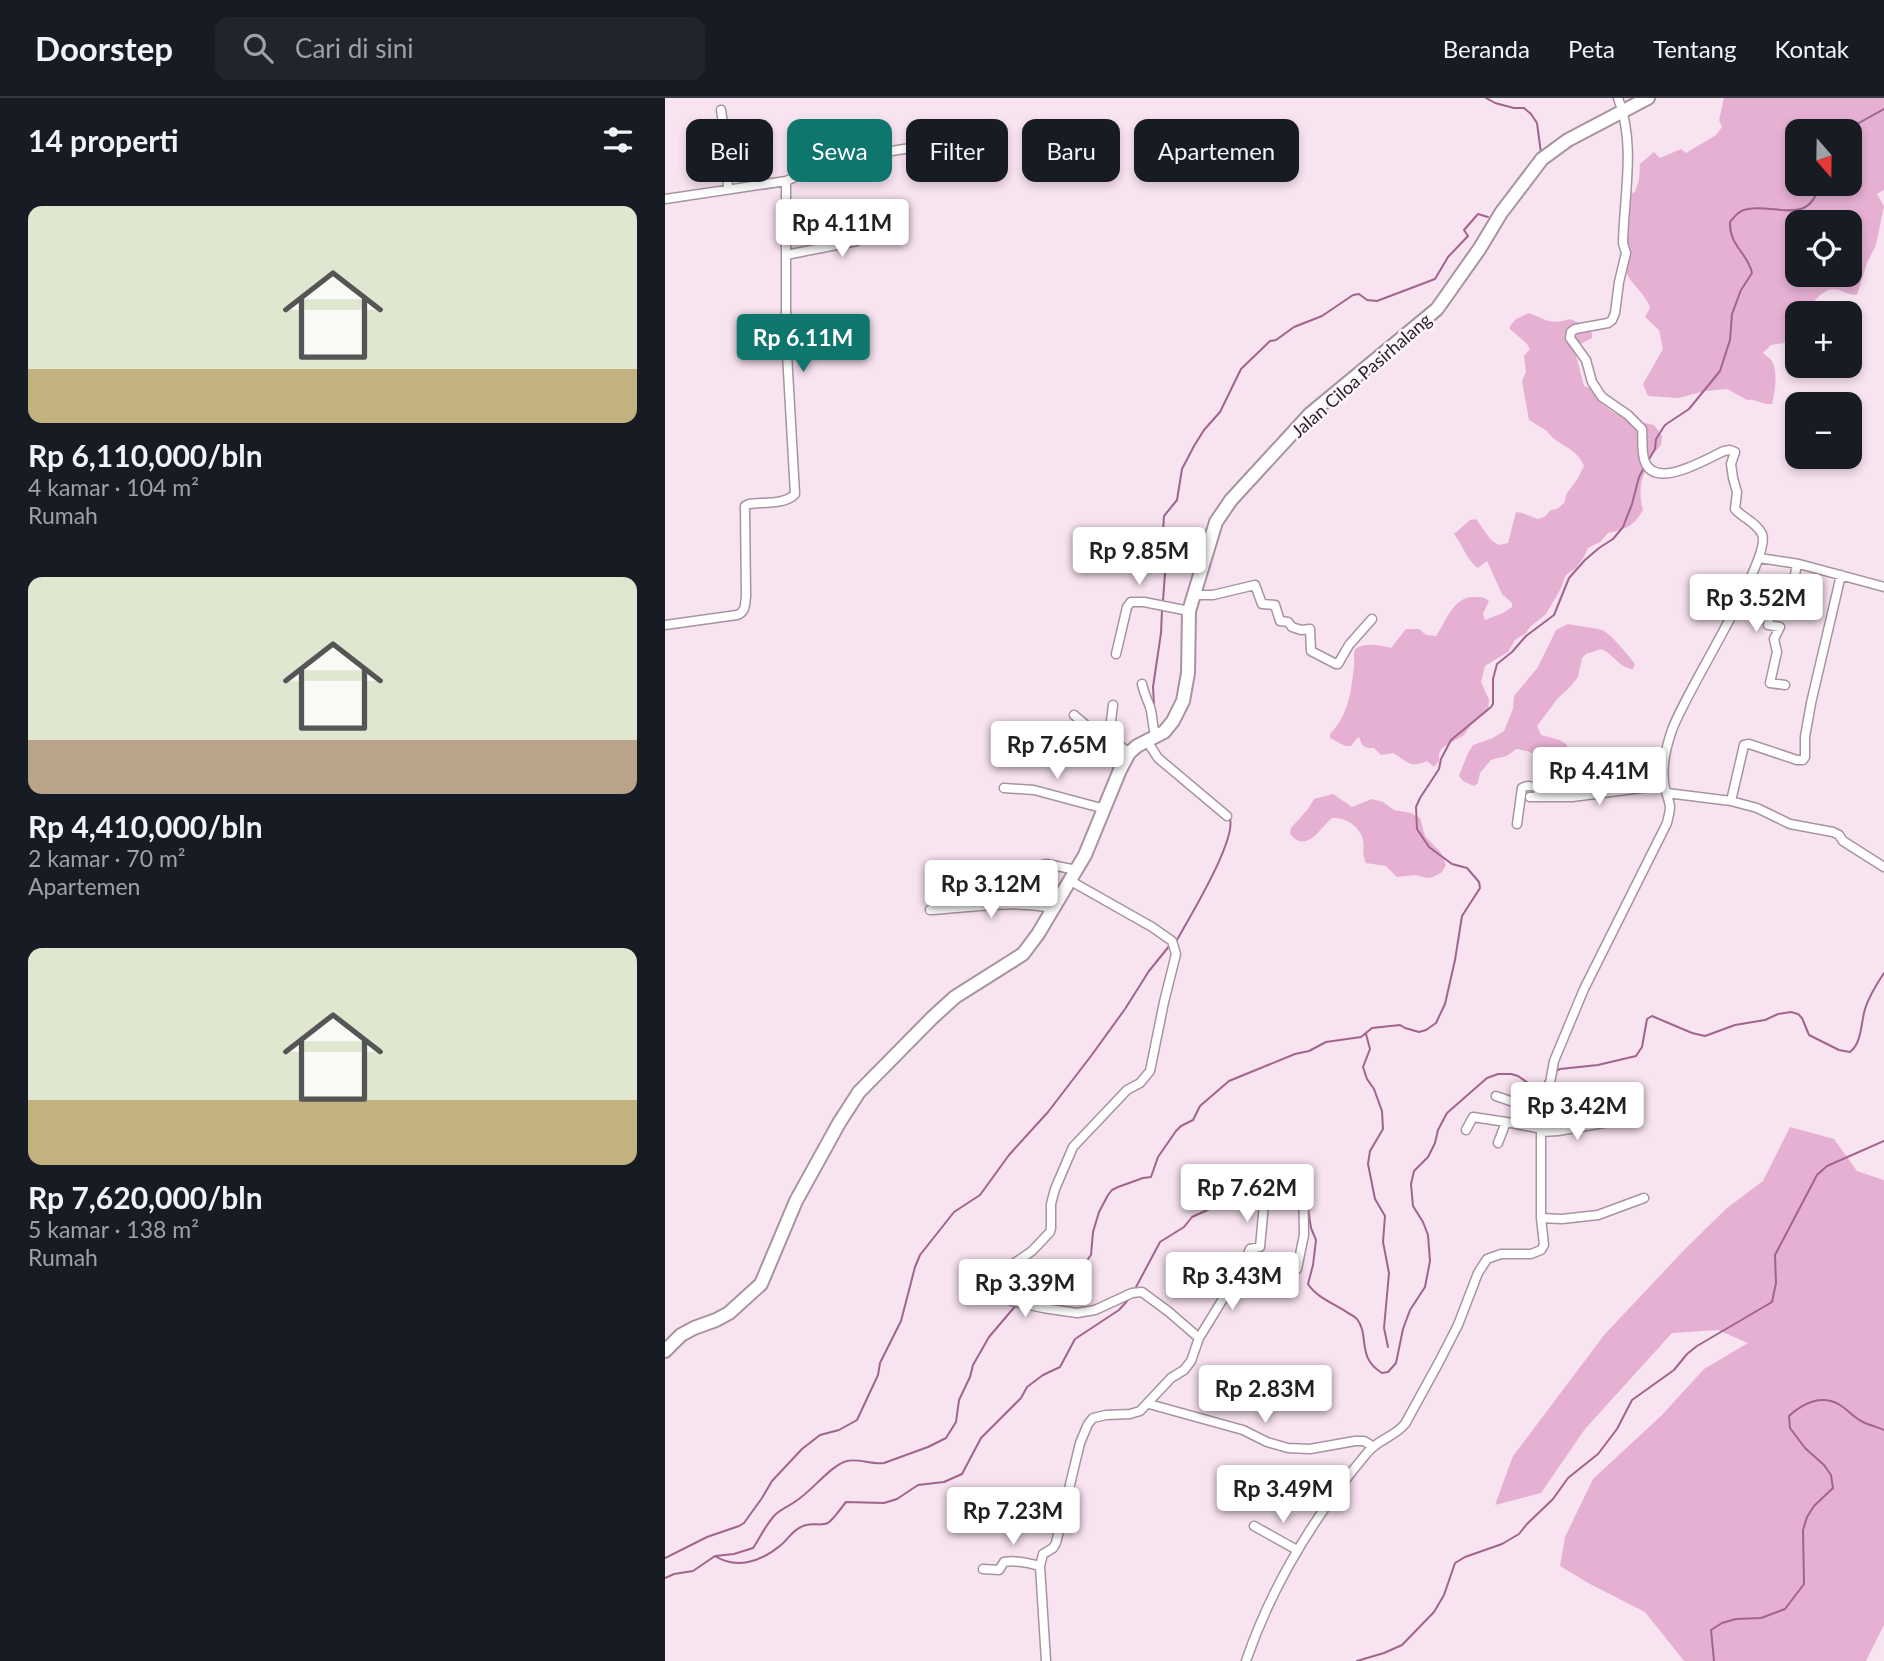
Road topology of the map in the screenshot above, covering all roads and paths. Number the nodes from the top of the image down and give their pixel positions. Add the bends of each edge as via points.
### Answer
1 (1618, 98) edge
2 (1648, 98) edge
3 (721, 110) dead end
4 (1623, 111) junction
5 (906, 149) edge
6 (786, 181) junction
7 (728, 189) junction
8 (665, 199) edge
9 (863, 224) dead end
10 (786, 255) junction
11 (1759, 558) junction
12 (1797, 564) junction
13 (1841, 575) junction
14 (1883, 586) edge
15 (1194, 595) junction
16 (1189, 611) junction
17 (1372, 619) dead end
18 (665, 625) edge
19 (1117, 654) dead end
20 (1142, 684) dead end
21 (1785, 685) dead end
22 (1113, 705) dead end
23 (1074, 715) dead end
24 (1109, 737) junction
25 (1152, 739) junction
26 (1129, 753) junction
27 (1003, 788) dead end
28 (1665, 789) junction
29 (1731, 801) junction
30 (1105, 809) junction
31 (1227, 816) dead end
32 (1517, 824) dead end
33 (1884, 867) edge
34 (1072, 875) junction
35 (1008, 878) dead end
36 (1054, 909) junction
37 (930, 911) dead end
38 (1496, 1096) dead end
39 (1545, 1113) junction
40 (1506, 1122) junction
41 (1609, 1122) dead end
42 (1466, 1130) dead end
43 (1542, 1130) junction
44 (1498, 1143) dead end
45 (1303, 1173) dead end
46 (1267, 1186) dead end
47 (1644, 1198) dead end
48 (1541, 1218) junction
49 (1243, 1268) junction
50 (1199, 1338) junction
51 (665, 1351) edge
52 (1149, 1404) junction
53 (1372, 1446) junction
54 (1254, 1526) dead end
55 (1297, 1550) junction
56 (1040, 1566) junction
57 (983, 1569) dead end
58 (1047, 1661) edge
59 (1246, 1661) edge

1 - 4 street
2 - 4 main road, Jalan Ciloa Pasirhalang
3 - 7 street
4 - 11 street via 1628,137 1626,253 1615,313 1608,323 1574,329 1570,338 1605,401 1642,429 1649,470 1671,474 1724,451 1735,452 1731,464 1735,509 1763,535
4 - 15 main road, Jalan Ciloa Pasirhalang via 1542,159 1437,309 1310,414 1238,491 1218,518
5 - 6 street via 814,169
6 - 7 street
6 - 10 street
7 - 8 street
9 - 10 street via 857,242
10 - 18 street via 795,494 785,500 745,506 746,596 742,613
11 - 12 street
11 - 28 street via 1672,730 1663,769
12 - 13 street
12 - 21 street via 1787,612 1770,614 1768,625 1780,628 1774,639 1777,652 1770,683
13 - 14 street
13 - 29 street via 1811,703 1805,757 1797,760 1744,745
15 - 16 main road, Jalan Ciloa Pasirhalang
15 - 17 street via 1255,585 1262,604 1275,605 1280,621 1292,628 1310,629 1311,652 1336,664
16 - 19 street via 1131,602
16 - 25 main road, Jalan Ciloa Pasirhalang via 1188,673 1182,701 1173,721
20 - 25 street via 1151,710
22 - 24 street
23 - 24 street
24 - 26 street
25 - 26 main road, Jalan Ciloa Pasirhalang
25 - 31 street via 1159,758
26 - 30 main road
27 - 30 street via 1034,790
28 - 29 street
28 - 32 street via 1535,797 1538,788 1524,786
28 - 39 street via 1670,808 1667,823 1560,1043
29 - 33 street via 1790,824 1839,835
30 - 34 main road
34 - 35 street via 1047,864 1033,878
34 - 36 main road
34 - 50 street via 1173,941 1175,954 1150,1071 1073,1147 1055,1189 1050,1232 1002,1274 998,1290 1013,1301 1077,1313 1139,1292
36 - 37 street via 1036,905
36 - 51 main road via 1023,954 955,998 859,1092 796,1201 761,1284 729,1313 681,1335
38 - 39 street
39 - 43 street
40 - 42 street via 1473,1117
40 - 43 street
40 - 44 street
41 - 43 street
43 - 48 street
45 - 49 street via 1304,1235 1297,1269 1289,1273
46 - 49 street via 1261,1243 1249,1249
47 - 48 street via 1598,1215
48 - 53 street via 1541,1250 1487,1259 1405,1424
49 - 50 street
50 - 52 street via 1187,1367
52 - 53 street via 1243,1430 1288,1448 1324,1448 1355,1441
52 - 56 street via 1136,1413 1098,1416 1088,1424 1056,1543 1043,1554
53 - 55 street
54 - 55 street
55 - 59 street via 1255,1633
56 - 57 street via 1004,1562 999,1570
56 - 58 street

